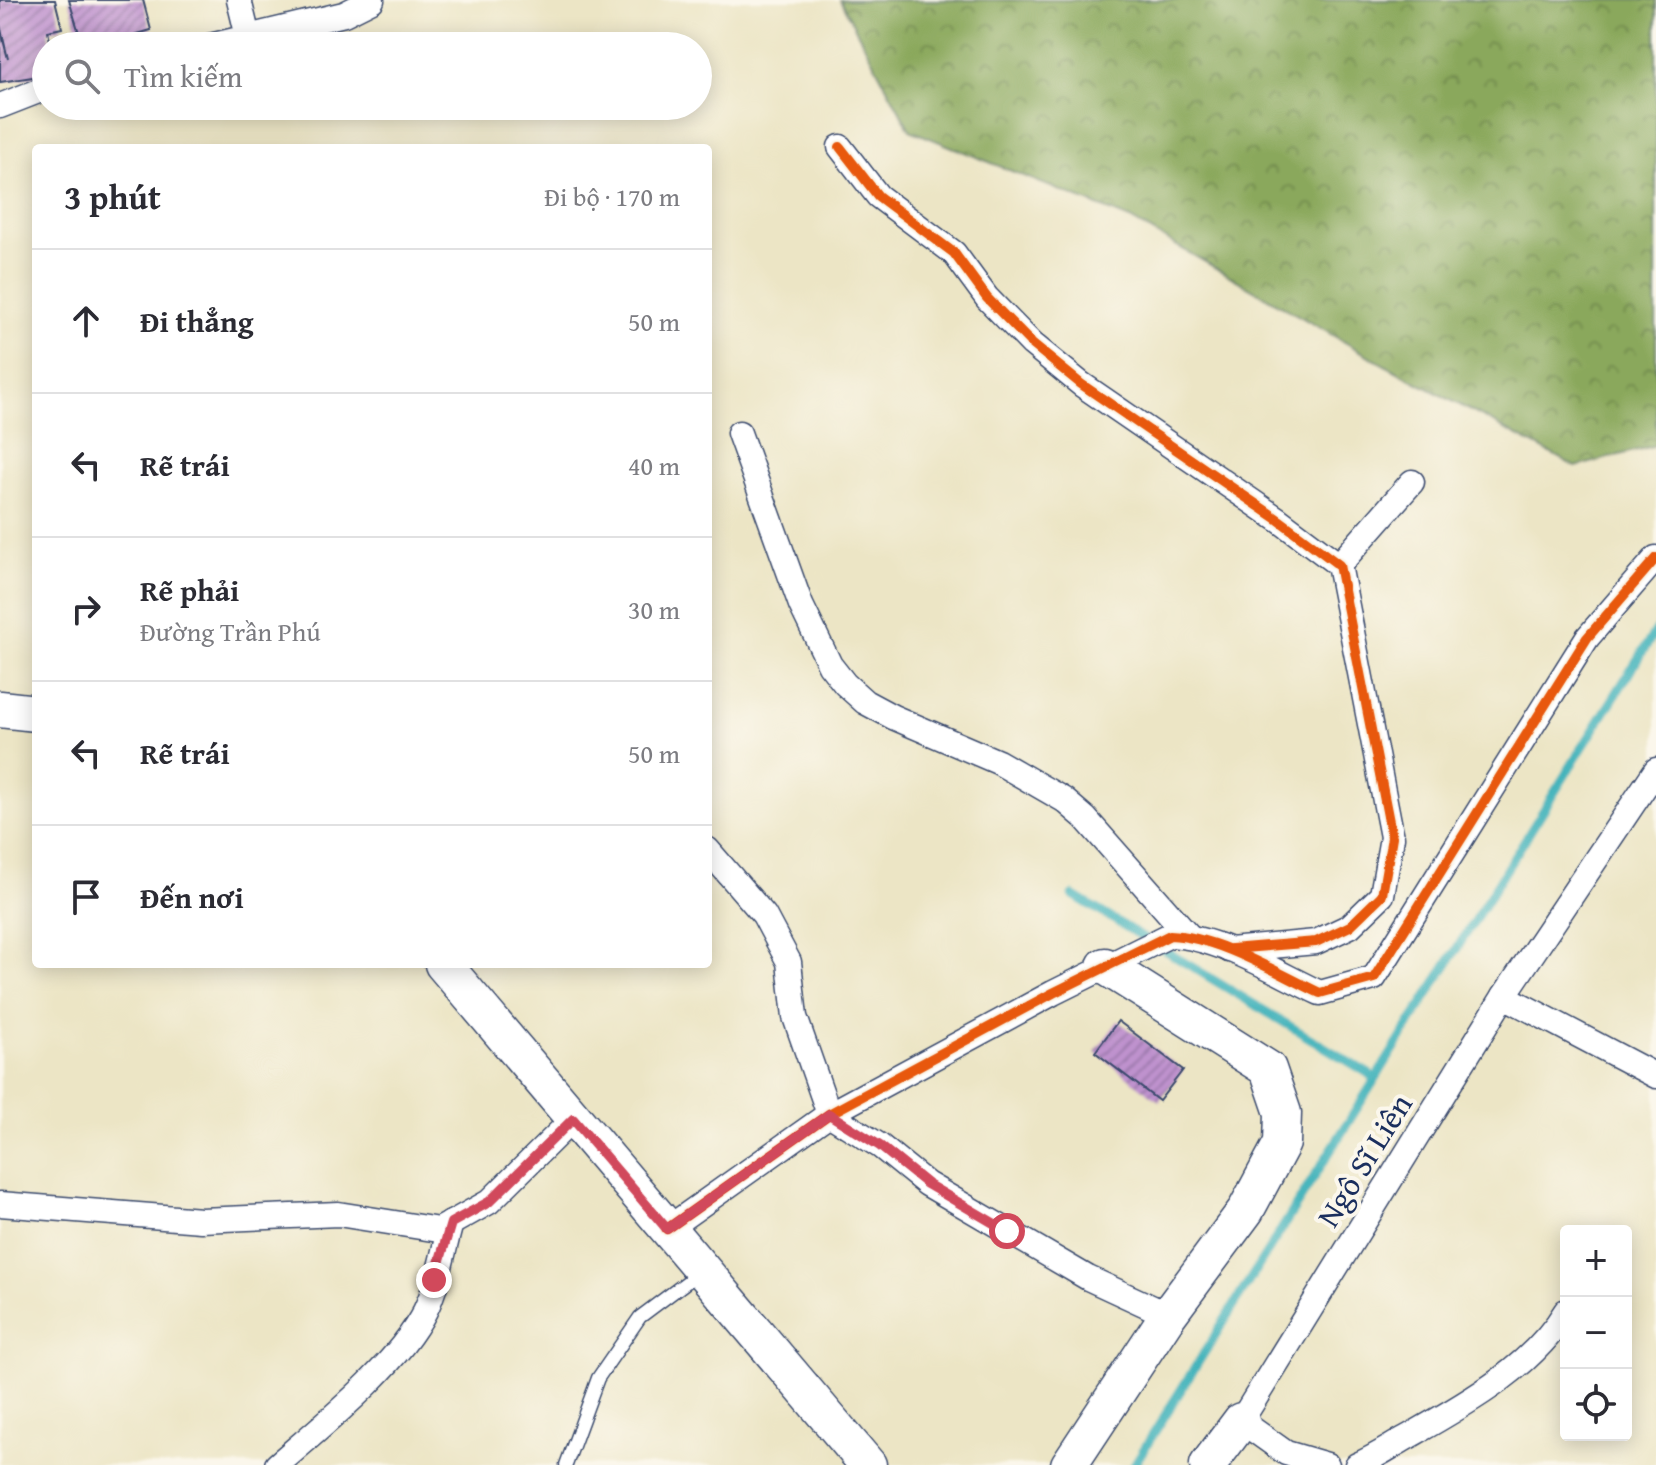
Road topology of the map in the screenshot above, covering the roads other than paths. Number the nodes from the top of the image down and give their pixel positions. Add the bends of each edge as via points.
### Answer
1 (239, 0) edge
2 (372, 0) edge
3 (247, 32) edge
4 (269, 32) edge
5 (32, 93) edge
6 (0, 106) edge
7 (840, 147) dead end
8 (739, 433) dead end
9 (1412, 482) dead end
10 (1656, 558) edge
11 (1339, 565) junction
12 (0, 709) edge
13 (32, 713) edge
14 (1656, 770) edge
15 (712, 855) edge
16 (1179, 935) junction
17 (1227, 950) junction
18 (1113, 963) junction
19 (446, 968) edge
20 (1504, 996) junction
21 (1656, 1076) edge
22 (829, 1114) junction
23 (573, 1119) junction
24 (0, 1204) edge
25 (451, 1223) junction
26 (667, 1229) junction
27 (703, 1271) junction
28 (1168, 1315) junction
29 (1560, 1321) edge
30 (1241, 1421) junction
31 (277, 1465) edge
32 (566, 1465) edge
33 (868, 1465) edge
34 (1069, 1465) edge
35 (1208, 1465) edge
36 (1327, 1465) edge
37 (1357, 1465) edge

1 - 3 street
2 - 4 street via 344,14
5 - 6 street
7 - 11 street via 878,196 954,253 987,298 1032,344
8 - 16 street via 801,605 845,684 893,717 998,762 1064,800 1085,818
9 - 11 street
10 - 17 street via 1587,638 1374,978 1320,993
11 - 17 street via 1392,837 1382,895 1350,926 1316,942
12 - 13 street
14 - 20 street, Ngô Sĩ Liên
15 - 22 street via 764,915 789,962 795,1017
16 - 17 street
16 - 18 street
18 - 22 street
18 - 28 street via 1268,1069 1283,1113 1282,1143 1246,1210
19 - 23 street
20 - 21 street
20 - 30 street, Ngô Sĩ Liên
22 - 26 street
22 - 28 street via 940,1192 1088,1278
23 - 25 street via 489,1202
23 - 26 street
24 - 25 street via 201,1220 338,1214 439,1230
25 - 31 street via 426,1309 406,1342
26 - 27 street
27 - 32 lane via 640,1317 614,1353 598,1378
27 - 33 street
28 - 34 street
29 - 37 street via 1512,1371
30 - 35 street
30 - 36 street via 1286,1453

